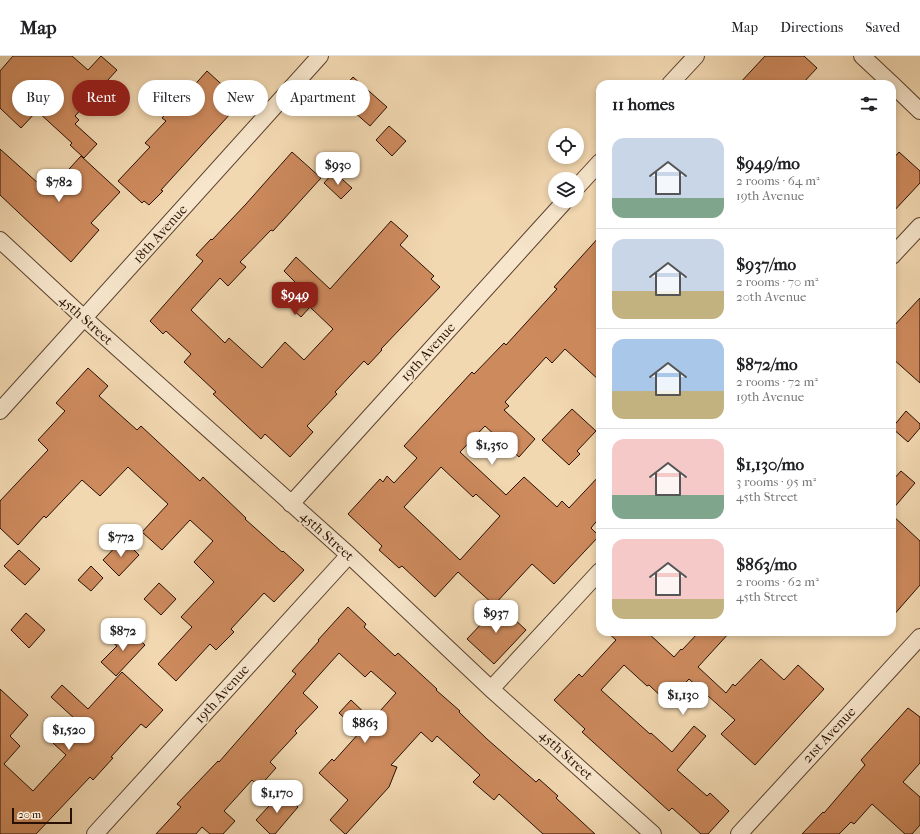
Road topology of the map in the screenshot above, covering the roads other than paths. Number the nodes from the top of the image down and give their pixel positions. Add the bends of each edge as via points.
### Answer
1 (320, 56) edge
2 (696, 56) edge
3 (862, 56) edge
4 (674, 80) edge
5 (888, 80) edge
6 (896, 88) edge
7 (920, 111) edge
8 (596, 166) edge
9 (584, 179) edge
10 (559, 208) edge
11 (920, 226) edge
12 (0, 240) edge
13 (896, 252) edge
14 (84, 318) junction
15 (0, 411) edge
16 (291, 504) junction
17 (349, 555) junction
18 (596, 575) edge
19 (920, 637) edge
20 (491, 689) junction
21 (95, 834) edge
22 (653, 834) edge
23 (739, 834) edge

1 - 14 street, 18th Avenue
2 - 4 street
3 - 5 street
6 - 7 street
8 - 9 street
10 - 16 street, 19th Avenue
11 - 13 street
12 - 14 street, 45th Street
14 - 15 street, 18th Avenue
14 - 16 street, 45th Street
16 - 17 street, 45th Street
17 - 20 street, 45th Street
17 - 21 street, 19th Avenue
18 - 20 street
19 - 23 street, 21st Avenue
20 - 22 street, 45th Street

